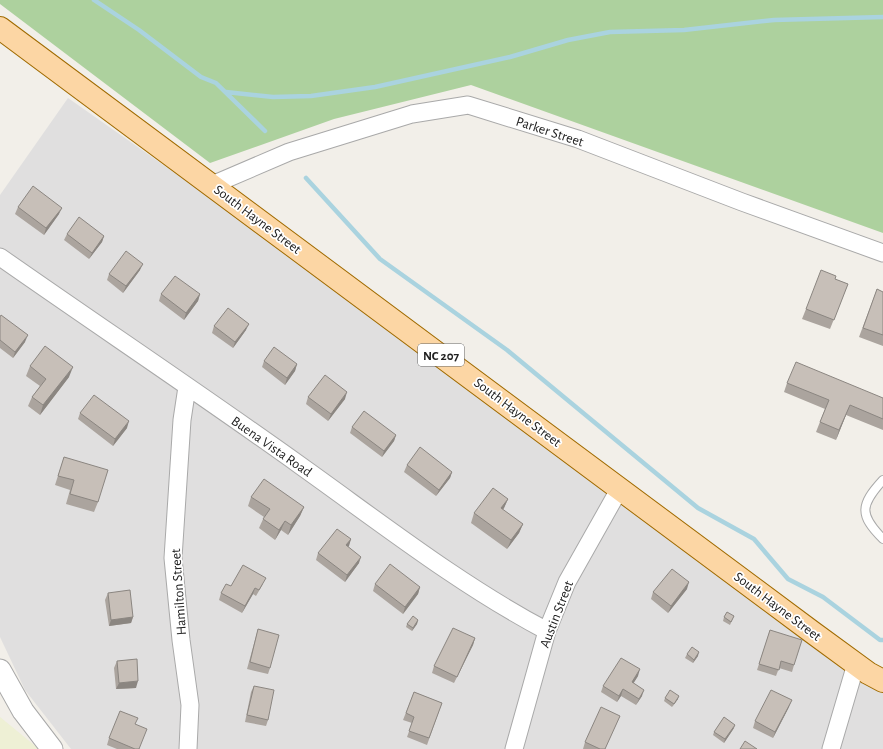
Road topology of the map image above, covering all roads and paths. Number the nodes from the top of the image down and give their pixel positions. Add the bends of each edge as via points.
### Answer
1 (0, 28) edge
2 (212, 185) junction
3 (883, 253) edge
4 (0, 258) edge
5 (187, 387) junction
6 (883, 480) edge
7 (620, 488) junction
8 (883, 539) edge
9 (547, 631) junction
10 (856, 664) junction
11 (0, 670) edge
12 (883, 681) edge
13 (52, 749) edge
14 (188, 749) edge
15 (514, 749) edge
16 (831, 749) edge

1 - 2 main road, South Hayne Street / NC 207
2 - 3 street, Parker Street via 288,152 412,114 468,105 578,139
2 - 7 main road, South Hayne Street / NC 207
4 - 5 street, Buena Vista Road
5 - 9 street, Buena Vista Road via 504,609
5 - 14 street, Hamilton Street via 182,420 173,558 190,705
6 - 8 lane via 865,506 867,520
7 - 9 street, Austin Street via 567,582
7 - 10 main road, South Hayne Street / NC 207
9 - 15 street, Austin Street
10 - 12 main road, South Hayne Street / NC 207
10 - 16 street
11 - 13 street via 24,711

